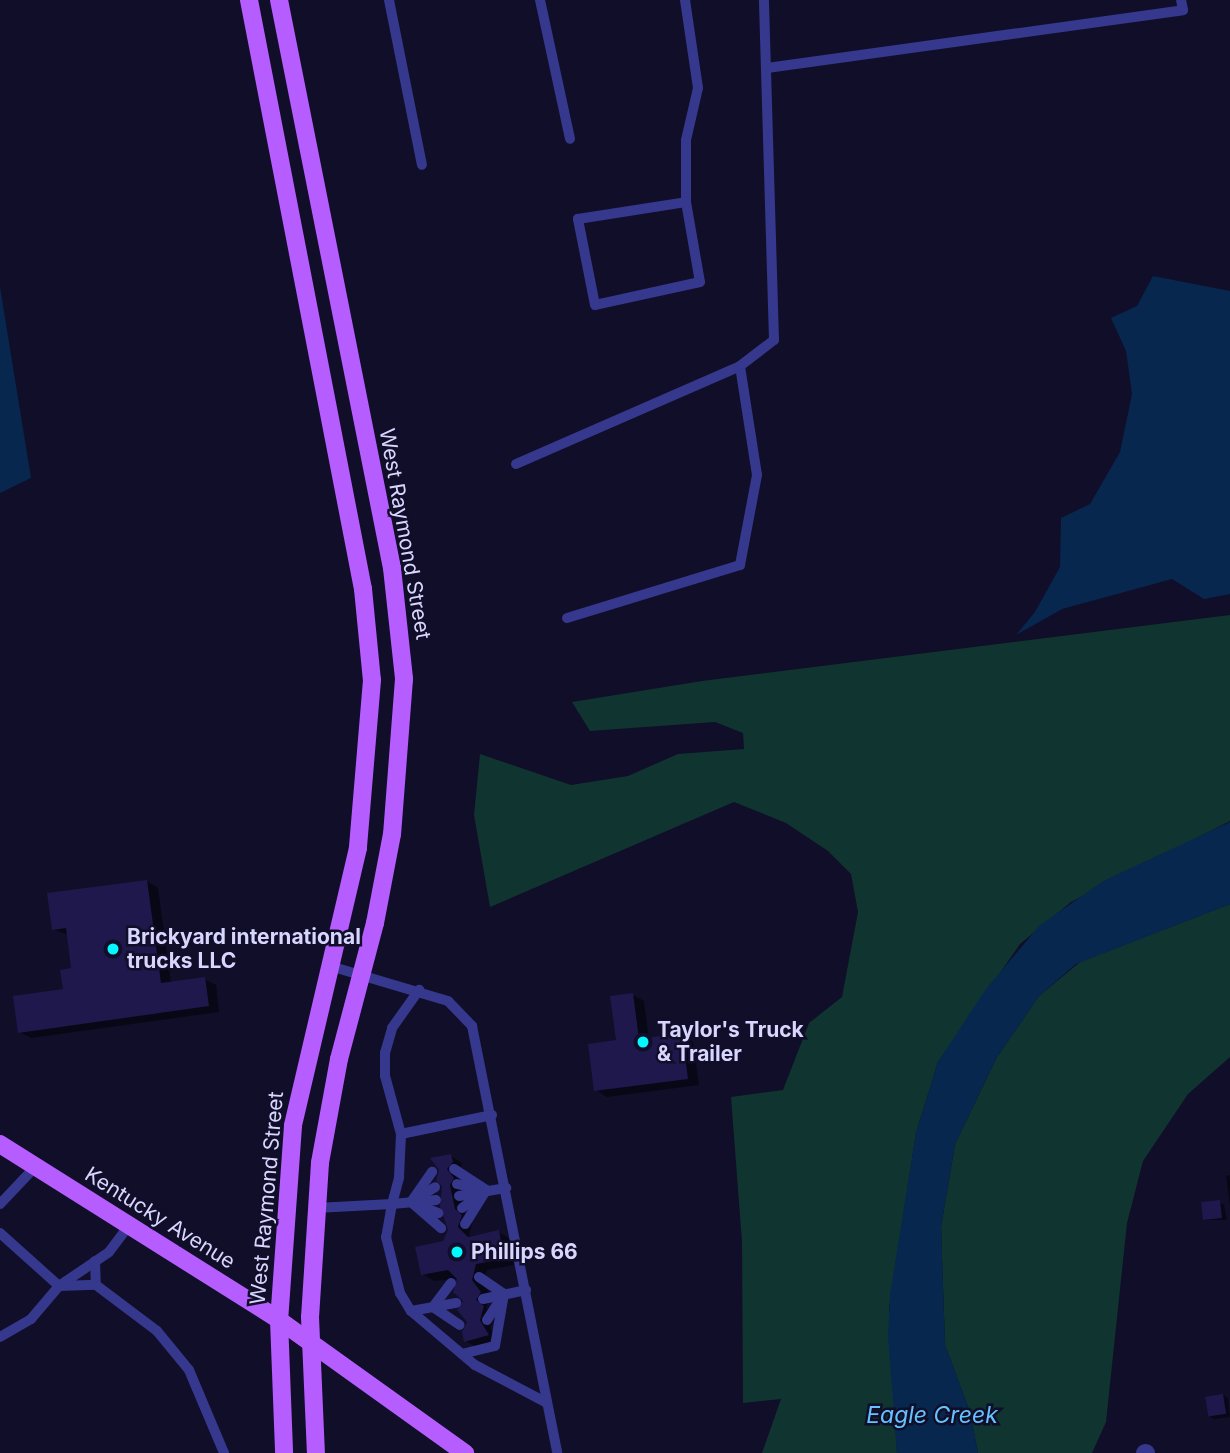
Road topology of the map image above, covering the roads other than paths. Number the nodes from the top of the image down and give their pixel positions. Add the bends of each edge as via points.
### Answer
1 (249, 0) edge
2 (279, 0) edge
3 (389, 0) edge
4 (540, 0) edge
5 (685, 0) edge
6 (764, 0) edge
7 (1181, 0) edge
8 (768, 68) junction
9 (570, 139) dead end
10 (422, 165) dead end
11 (686, 202) junction
12 (740, 366) junction
13 (516, 464) dead end
14 (567, 618) dead end
15 (330, 966) junction
16 (361, 975) junction
17 (419, 990) junction
18 (492, 1115) junction
19 (401, 1134) junction
20 (0, 1144) edge
21 (36, 1166) junction
22 (454, 1169) dead end
23 (432, 1172) dead end
24 (457, 1184) dead end
25 (435, 1187) dead end
26 (506, 1188) junction
27 (485, 1190) junction
28 (459, 1196) dead end
29 (436, 1200) dead end
30 (411, 1202) junction
31 (0, 1204) edge
32 (392, 1204) junction
33 (316, 1208) junction
34 (462, 1208) dead end
35 (438, 1213) dead end
36 (465, 1224) dead end
37 (128, 1225) junction
38 (441, 1228) dead end
39 (0, 1233) edge
40 (95, 1261) junction
41 (479, 1278) dead end
42 (451, 1283) dead end
43 (96, 1285) junction
44 (59, 1286) junction
45 (526, 1290) junction
46 (503, 1294) junction
47 (482, 1298) dead end
48 (456, 1303) dead end
49 (433, 1307) junction
50 (411, 1311) junction
51 (279, 1320) junction
52 (487, 1320) dead end
53 (460, 1325) dead end
54 (0, 1337) edge
55 (311, 1343) junction
56 (461, 1354) junction
57 (547, 1403) junction
58 (224, 1453) edge
59 (284, 1453) edge
60 (316, 1453) edge
61 (466, 1453) edge
62 (557, 1453) edge

1 - 15 main road, West Raymond Street via 372,654 363,817
2 - 16 main road, West Raymond Street via 393,568 402,649 404,708 396,810
3 - 10 lane
4 - 9 lane
5 - 11 lane via 698,88 686,139
6 - 8 lane
7 - 8 lane via 1183,10
8 - 12 lane via 774,340
11 - 11 lane via 700,282 595,305 578,219
12 - 13 lane
12 - 14 lane via 757,475 740,565
15 - 16 lane
15 - 51 main road, West Raymond Street via 293,1126
16 - 17 lane
16 - 33 main road, West Raymond Street via 331,1095
17 - 18 lane via 450,1002 471,1022
17 - 19 lane via 392,1028 385,1053 384,1076
18 - 19 lane
18 - 26 lane
19 - 32 lane
20 - 21 main road, Kentucky Avenue
21 - 31 lane
21 - 37 main road, Kentucky Avenue
22 - 27 lane
23 - 30 lane
24 - 27 lane
25 - 30 lane
26 - 27 lane
26 - 45 lane
27 - 28 lane
27 - 34 lane
27 - 36 lane
29 - 30 lane
30 - 32 lane
30 - 35 lane
30 - 38 lane
32 - 33 lane
32 - 50 lane via 386,1237 390,1263
33 - 55 main road, West Raymond Street
37 - 40 lane
37 - 51 main road, Kentucky Avenue
39 - 44 lane
40 - 43 lane
40 - 44 lane
41 - 46 lane
42 - 49 lane
43 - 44 lane
43 - 58 lane via 156,1331 189,1370
44 - 54 lane via 31,1319
45 - 46 lane
45 - 57 lane
46 - 47 lane
46 - 52 lane
46 - 56 lane via 495,1346
48 - 49 lane
49 - 50 lane
49 - 53 lane
50 - 56 lane
51 - 55 main road, Kentucky Avenue
51 - 59 main road, West Raymond Street
55 - 60 main road, West Raymond Street
55 - 61 main road, Kentucky Avenue
56 - 57 lane
57 - 62 lane

